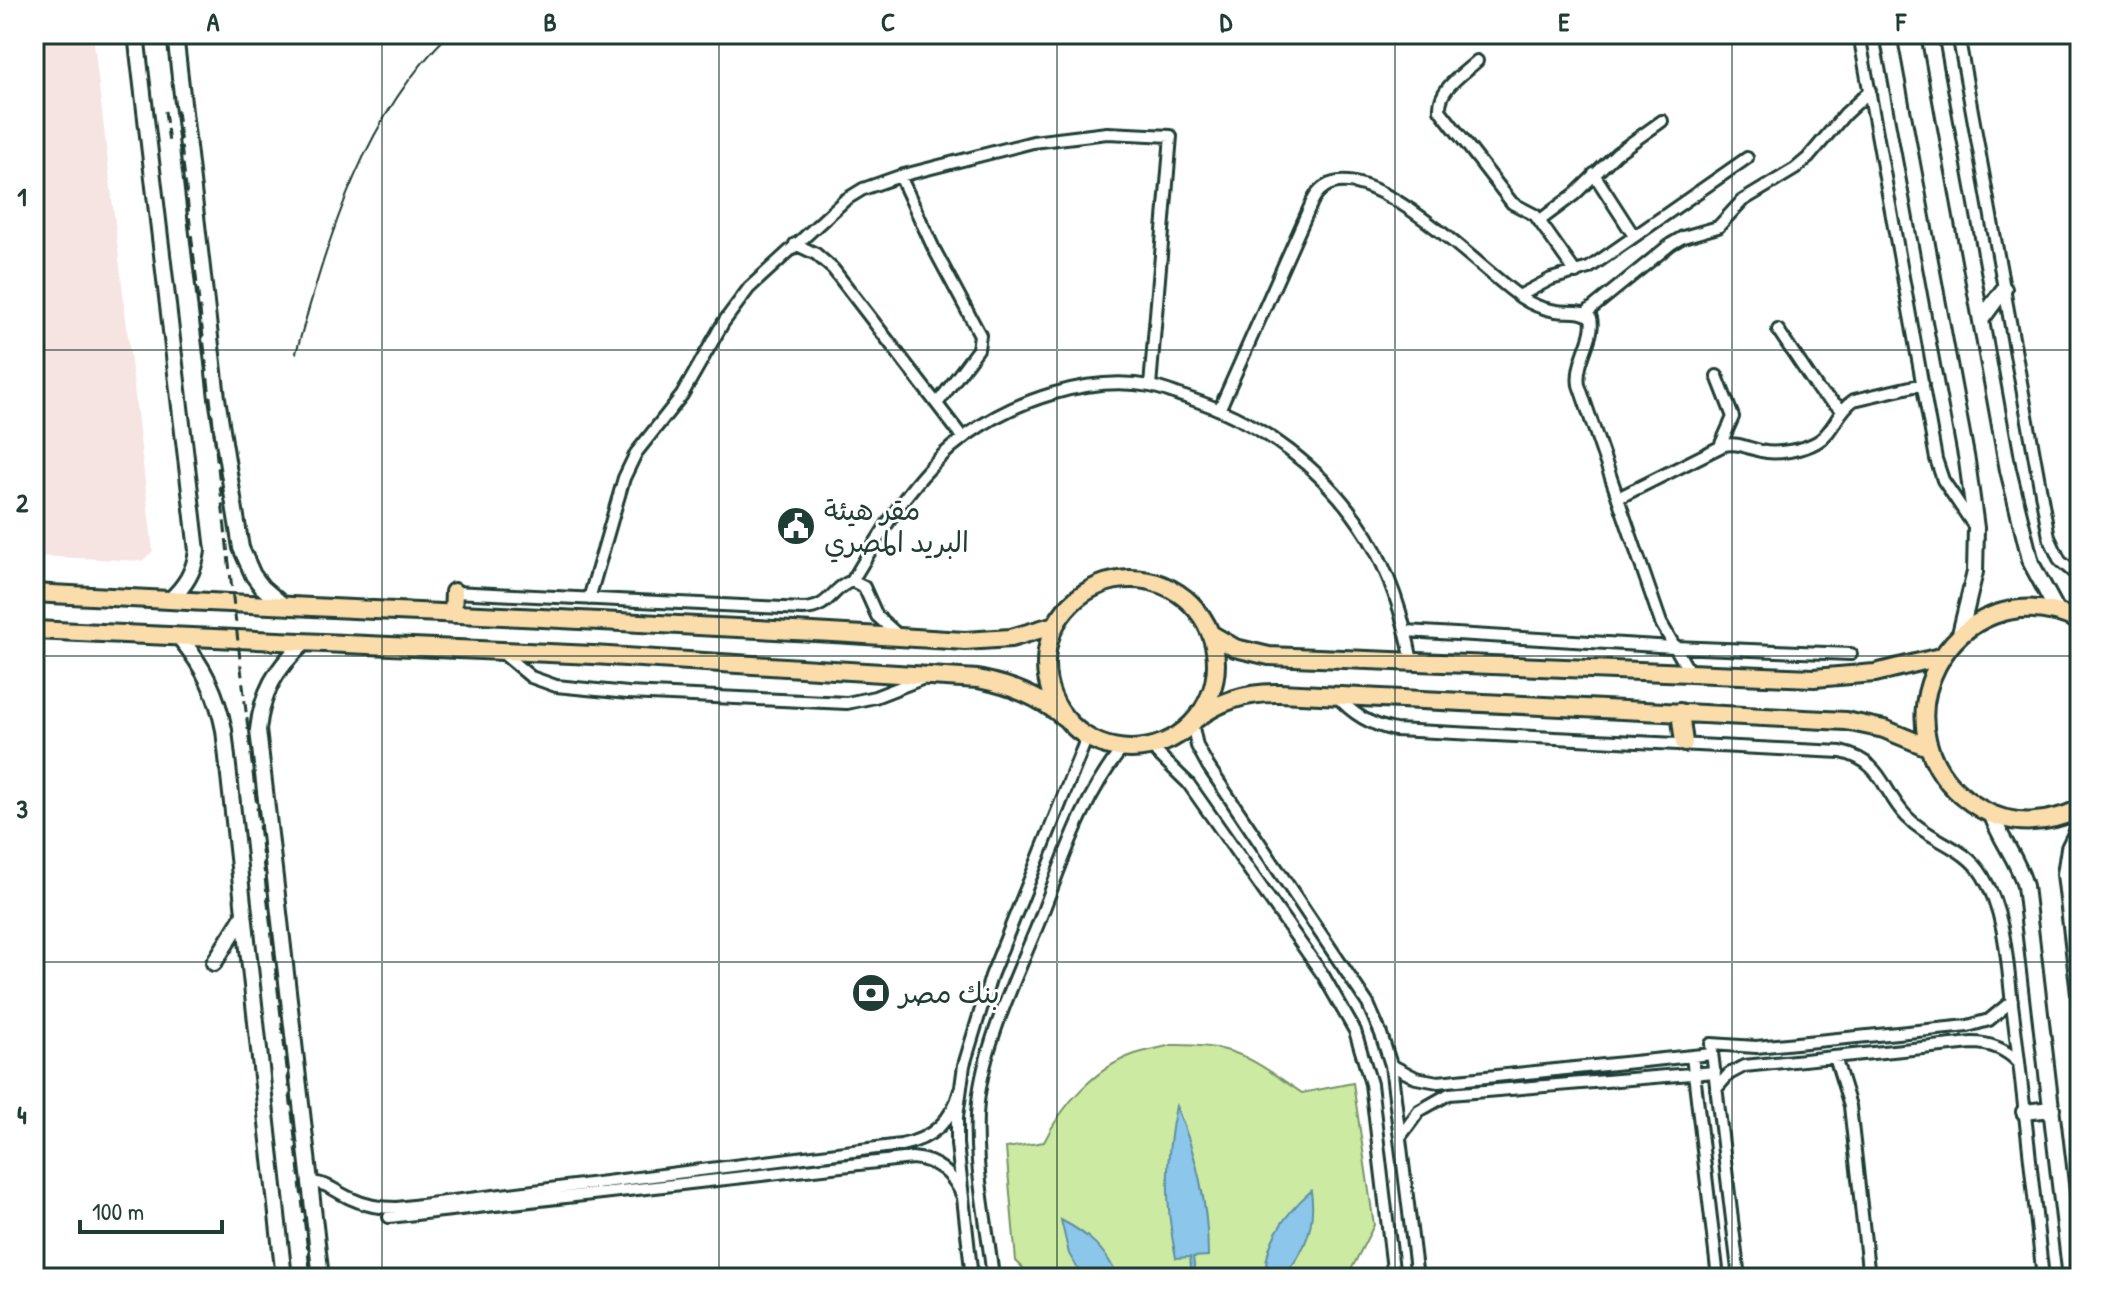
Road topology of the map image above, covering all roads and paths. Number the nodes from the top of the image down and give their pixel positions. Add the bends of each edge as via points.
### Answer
1 (136, 34) edge
2 (175, 34) edge
3 (1859, 34) edge
4 (1888, 34) edge
5 (1929, 34) edge
6 (1958, 34) edge
7 (1477, 61) dead end
8 (1870, 91) junction
9 (1662, 121) dead end
10 (1747, 158) dead end
11 (1594, 174) junction
12 (900, 176) junction
13 (1539, 221) junction
14 (1634, 236) junction
15 (795, 244) junction
16 (1576, 273) junction
17 (2004, 289) junction
18 (1519, 296) junction
19 (1586, 313) junction
20 (1981, 320) junction
21 (1778, 330) dead end
22 (1717, 376) dead end
23 (1923, 384) junction
24 (1150, 386) junction
25 (937, 404) junction
26 (1220, 408) junction
27 (1843, 410) junction
28 (963, 438) junction
29 (1720, 446) junction
30 (1618, 498) junction
31 (1976, 528) junction
32 (2080, 578) edge
33 (852, 581) junction
34 (454, 592) joint
35 (34, 593) edge
36 (589, 599) junction
37 (170, 600) junction
38 (284, 606) junction
39 (2057, 611) junction
40 (453, 614) junction
41 (2080, 621) edge
42 (1055, 625) junction
43 (34, 630) edge
44 (1406, 631) junction
45 (1211, 634) junction
46 (1960, 634) junction
47 (899, 636) junction
48 (180, 638) junction
49 (303, 644) junction
50 (1674, 647) junction
51 (501, 652) junction
52 (1851, 654) dead end
53 (1940, 657) junction
54 (1412, 662) junction
55 (1690, 673) junction
56 (929, 676) junction
57 (1337, 696) junction
58 (1680, 712) junction
59 (1065, 718) junction
60 (1194, 721) junction
61 (1087, 737) junction
62 (1684, 743) junction
63 (1151, 747) junction
64 (1928, 747) junction
65 (1122, 749) junction
66 (2080, 809) edge
67 (1992, 815) junction
68 (2080, 826) edge
69 (244, 915) junction
70 (214, 963) dead end
71 (2012, 1001) junction
72 (2080, 1003) edge
73 (1712, 1049) junction
74 (1692, 1056) junction
75 (1835, 1057) junction
76 (2019, 1063) junction
77 (1391, 1065) junction
78 (1715, 1072) junction
79 (1695, 1074) junction
80 (1716, 1089) junction
81 (960, 1090) junction
82 (2052, 1109) junction
83 (2024, 1112) junction
84 (1400, 1137) junction
85 (659, 1174) junction
86 (310, 1183) junction
87 (636, 1183) junction
88 (660, 1186) junction
89 (963, 1197) junction
90 (389, 1217) dead end
91 (284, 1278) edge
92 (321, 1278) edge
93 (972, 1278) edge
94 (993, 1278) edge
95 (1394, 1278) edge
96 (1417, 1278) edge
97 (1718, 1278) edge
98 (1739, 1278) edge
99 (1869, 1278) edge
100 (2043, 1278) edge
101 (2071, 1278) edge

1 - 37 street via 197,551 185,585
2 - 38 street via 217,398 241,548 253,575
3 - 8 street
4 - 31 street
5 - 20 street
6 - 17 street
7 - 13 street via 1444,92 1440,110 1512,203
8 - 19 street via 1802,164 1742,201 1718,227 1671,244
8 - 23 street
9 - 11 street
10 - 14 street
11 - 13 street
11 - 14 street
12 - 15 street via 854,194
12 - 24 street via 1057,137 1171,136
12 - 25 street via 980,335 976,352
13 - 16 street
14 - 16 street
15 - 25 street via 833,269
15 - 36 street via 736,305 682,395 631,461
16 - 18 street
17 - 20 street
17 - 32 street via 2049,537 2060,561
18 - 19 street via 1544,308
18 - 26 street via 1417,214 1358,183 1335,181 1316,195
19 - 30 street via 1593,324 1578,366 1579,385
20 - 39 street via 2031,563
21 - 27 street via 1819,391
22 - 29 street via 1733,417
23 - 27 street via 1864,396
23 - 31 street via 1940,473
24 - 26 street
24 - 28 street via 1108,385 1049,396 1006,412
25 - 28 street
26 - 44 street via 1278,441 1342,501 1384,566
27 - 29 street via 1814,443 1769,453 1736,443
28 - 33 street via 905,496
29 - 30 street
30 - 50 street
31 - 46 street via 1975,572
33 - 36 street via 826,604 809,609
33 - 47 street via 864,587 877,616
34 - 36 street
34 - 40 main road
35 - 37 main road
37 - 38 main road
38 - 40 main road
39 - 41 main road
39 - 46 main road via 2006,611
40 - 47 main road
42 - 45 main road via 1069,604 1089,589 1136,578 1182,595
42 - 47 main road via 988,641
42 - 59 main road via 1046,673
43 - 48 main road
44 - 50 street
44 - 54 street
45 - 54 main road via 1235,648 1269,656
45 - 60 main road via 1215,678
46 - 53 main road
48 - 49 main road
48 - 69 street via 219,705
49 - 51 main road
49 - 86 street via 270,682 258,730
50 - 52 street
50 - 55 street
51 - 56 main road
51 - 56 street via 544,682 628,693 847,703
53 - 55 main road via 1844,677
53 - 64 main road via 1925,700
54 - 55 main road
56 - 59 main road via 1004,684 1046,702
57 - 58 main road
57 - 60 main road via 1245,695 1220,703
57 - 62 street via 1364,719 1395,730
58 - 62 main road
58 - 64 main road via 1865,724
59 - 61 main road
60 - 63 main road
60 - 77 street via 1197,746 1208,766 1368,1004
61 - 65 main road
61 - 81 street via 991,976 969,1041
62 - 71 street via 1841,752 1869,764 1906,816 1961,852 1983,876 2001,929
63 - 65 main road
63 - 95 street via 1188,783 1323,975 1355,1031 1371,1084
64 - 67 main road via 1942,776
65 - 94 street via 1083,812 981,1080 977,1127
66 - 67 main road via 2029,822
67 - 82 street via 2025,886
68 - 72 street via 2065,874
69 - 70 street
69 - 91 street
71 - 73 street via 1989,1020 1968,1026
71 - 76 street
73 - 74 street
73 - 78 street
74 - 77 street via 1438,1082
74 - 79 street
75 - 76 street via 1979,1043 2001,1049
75 - 80 street via 1744,1066
75 - 99 street via 1850,1106
76 - 83 street
77 - 84 street
78 - 79 street
78 - 80 street
79 - 84 street via 1449,1094 1419,1111
79 - 97 street
80 - 98 street
81 - 85 street via 940,1127 912,1143
81 - 89 street via 957,1144
82 - 83 street
82 - 101 street
83 - 100 street
84 - 96 street
85 - 87 street
85 - 88 street
86 - 87 street via 323,1183 368,1205 397,1208
86 - 92 street
87 - 88 street
87 - 90 street
88 - 89 street via 912,1158 944,1169
89 - 93 street

